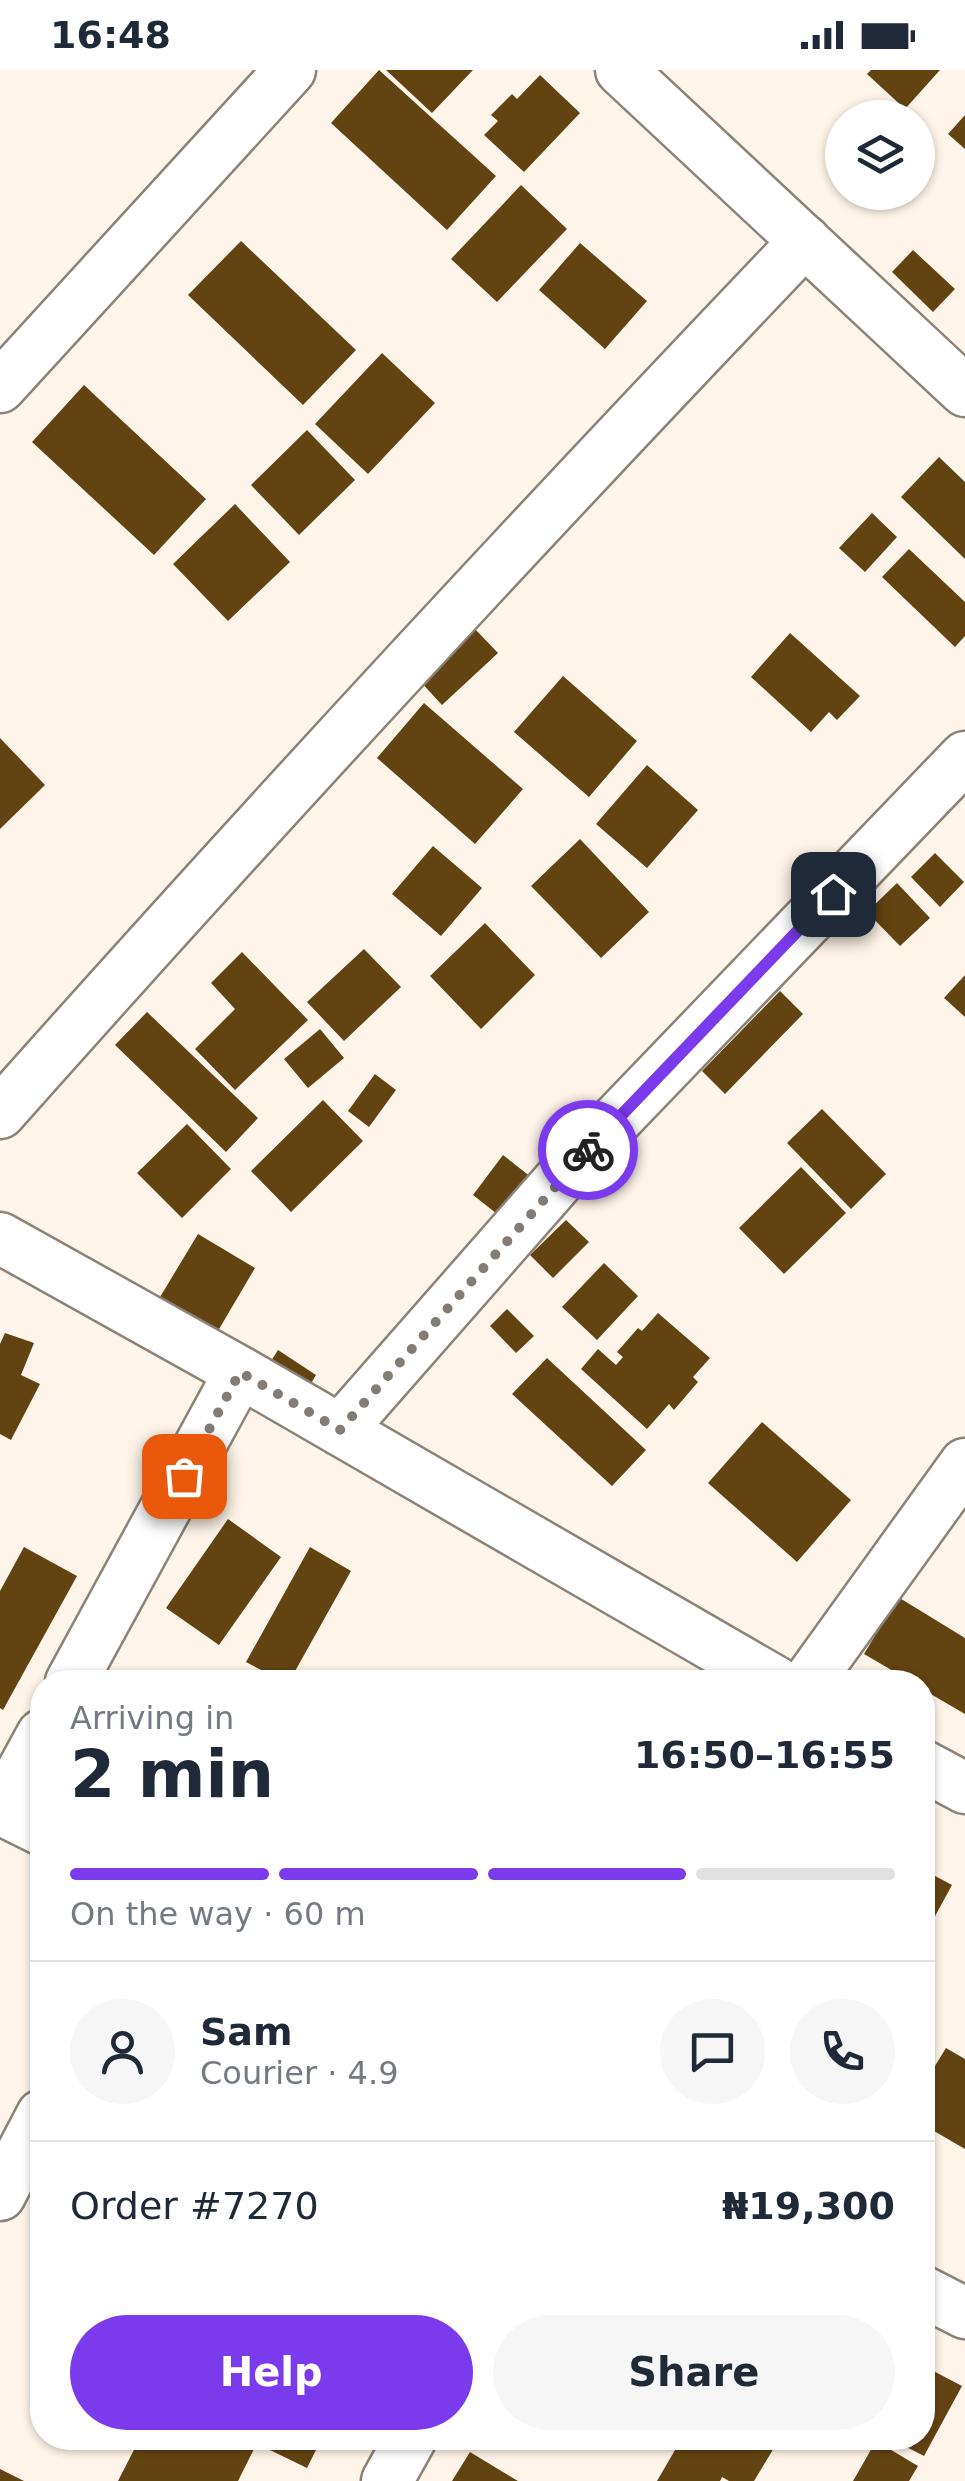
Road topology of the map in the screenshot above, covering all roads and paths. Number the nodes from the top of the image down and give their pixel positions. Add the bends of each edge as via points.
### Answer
1 (290, 70) edge
2 (621, 70) edge
3 (805, 241) junction
4 (0, 387) edge
5 (965, 392) edge
6 (965, 757) edge
7 (0, 1113) edge
8 (0, 1238) edge
9 (240, 1372) junction
10 (340, 1430) junction
11 (965, 1464) edge
12 (78, 1670) edge
13 (755, 1670) edge
14 (817, 1670) edge
15 (30, 1771) edge
16 (935, 1772) edge
17 (965, 1788) edge
18 (15, 1817) edge
19 (30, 2138) edge
20 (0, 2195) edge
21 (935, 2298) edge
22 (965, 2313) edge
23 (405, 2450) edge
24 (388, 2481) edge

1 - 4 street
2 - 3 street
3 - 5 street
3 - 7 street via 479,584
6 - 10 street via 569,1169
8 - 9 street
9 - 10 street
9 - 12 street
10 - 13 street
11 - 14 street
15 - 18 street
16 - 17 street
19 - 20 street
21 - 22 street
23 - 24 street

